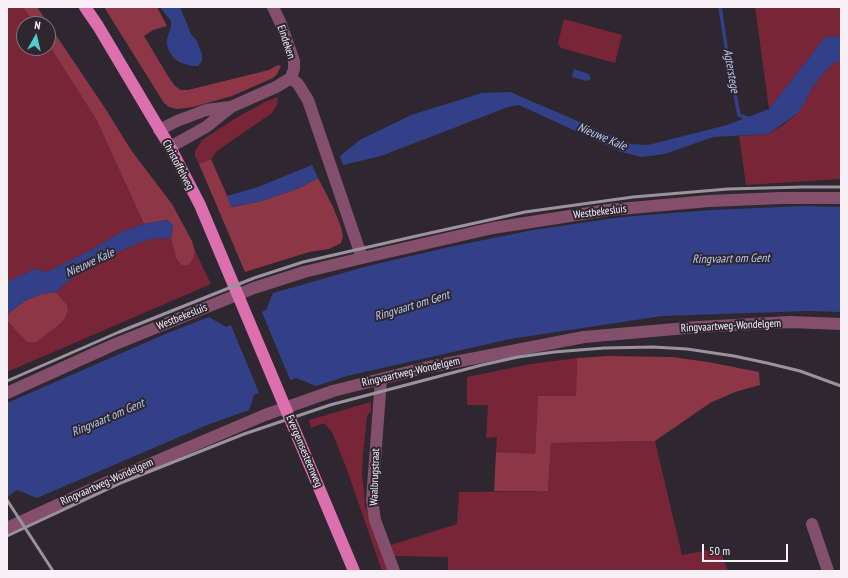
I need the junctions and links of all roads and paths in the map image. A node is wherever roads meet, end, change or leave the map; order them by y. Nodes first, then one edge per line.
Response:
1 (85, 7) edge
2 (272, 7) edge
3 (291, 78) junction
4 (231, 107) junction
5 (159, 130) junction
6 (170, 147) junction
7 (841, 198) edge
8 (362, 258) junction
9 (841, 324) edge
10 (254, 332) joint
11 (381, 379) junction
12 (7, 392) edge
13 (812, 524) dead end
14 (7, 528) edge
15 (354, 571) edge
16 (394, 571) edge
17 (828, 571) edge

1 - 5 main road, Christoffelweg
2 - 3 street, Eindeken
3 - 4 street
3 - 8 street
4 - 5 street
4 - 6 street
5 - 6 main road, Christoffelweg
6 - 10 main road, Christoffelweg
7 - 8 street, Westbekesluis
8 - 12 street, Westbekesluis
9 - 11 street, Ringvaartweg-Wondelgem
10 - 15 main road, Evergemsesteenweg
11 - 14 street, Ringvaartweg-Wondelgem
11 - 16 street, Waalbrugstraat
13 - 17 street

